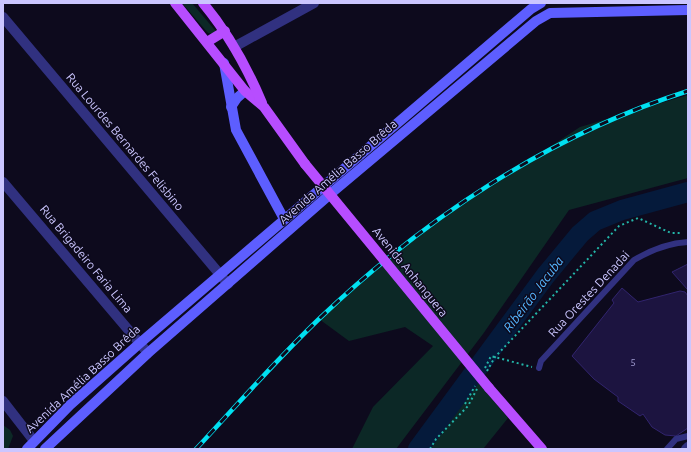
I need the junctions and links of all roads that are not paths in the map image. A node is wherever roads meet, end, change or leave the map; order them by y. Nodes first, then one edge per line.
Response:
1 (175, 3) edge
2 (202, 3) edge
3 (314, 3) edge
4 (541, 3) edge
5 (546, 3) edge
6 (530, 6) edge
7 (662, 6) edge
8 (688, 10) edge
9 (550, 13) junction
10 (3, 17) edge
11 (536, 21) junction
12 (225, 31) junction
13 (207, 42) junction
14 (234, 47) junction
15 (224, 63) junction
16 (245, 91) junction
17 (231, 107) junction
18 (264, 107) junction
19 (3, 182) edge
20 (284, 219) junction
21 (688, 242) edge
22 (220, 274) junction
23 (228, 284) junction
24 (140, 343) junction
25 (148, 353) junction
26 (539, 368) road end
27 (3, 401) edge
28 (688, 436) edge
29 (34, 441) junction
30 (688, 446) edge
31 (27, 449) edge
32 (45, 449) edge
33 (542, 449) edge
34 (667, 449) edge
35 (686, 449) edge

1 - 13 main road, Avenida Anhanguera
2 - 12 main road, Avenida Anhanguera
3 - 14 street
4 - 6 street, Avenida Amélia Basso Brêda
5 - 9 street
6 - 11 street
6 - 20 street, Avenida Amélia Basso Brêda
7 - 8 street, Avenida Amélia Basso Brêda
7 - 9 street, Avenida Amélia Basso Brêda
9 - 11 street, Avenida Amélia Basso Brêda
10 - 22 street, Rua Lourdes Bernardes Felisbino
11 - 23 street, Avenida Amélia Basso Brêda
12 - 13 main road
12 - 14 main road, Avenida Anhanguera
13 - 15 main road, Avenida Anhanguera
14 - 18 main road, Avenida Anhanguera
15 - 16 main road, Avenida Anhanguera
15 - 17 street
16 - 17 street
16 - 18 main road, Avenida Anhanguera
17 - 20 street
18 - 33 main road, Avenida Anhanguera, bridge
19 - 24 street, Rua Brigadeiro Faria Lima
20 - 22 street, Avenida Amélia Basso Brêda
21 - 26 lane, Rua Orestes Denadai
22 - 23 street, Rua Lourdes Bernardes Felisbino
22 - 24 street, Avenida Amélia Basso Brêda
23 - 25 street, Avenida Amélia Basso Brêda
24 - 25 street, Rua Brigadeiro Faria Lima
24 - 29 street, Avenida Amélia Basso Brêda
25 - 32 street, Avenida Amélia Basso Brêda
27 - 29 street
28 - 34 lane
29 - 31 street, Avenida Amélia Basso Brêda
30 - 35 street

